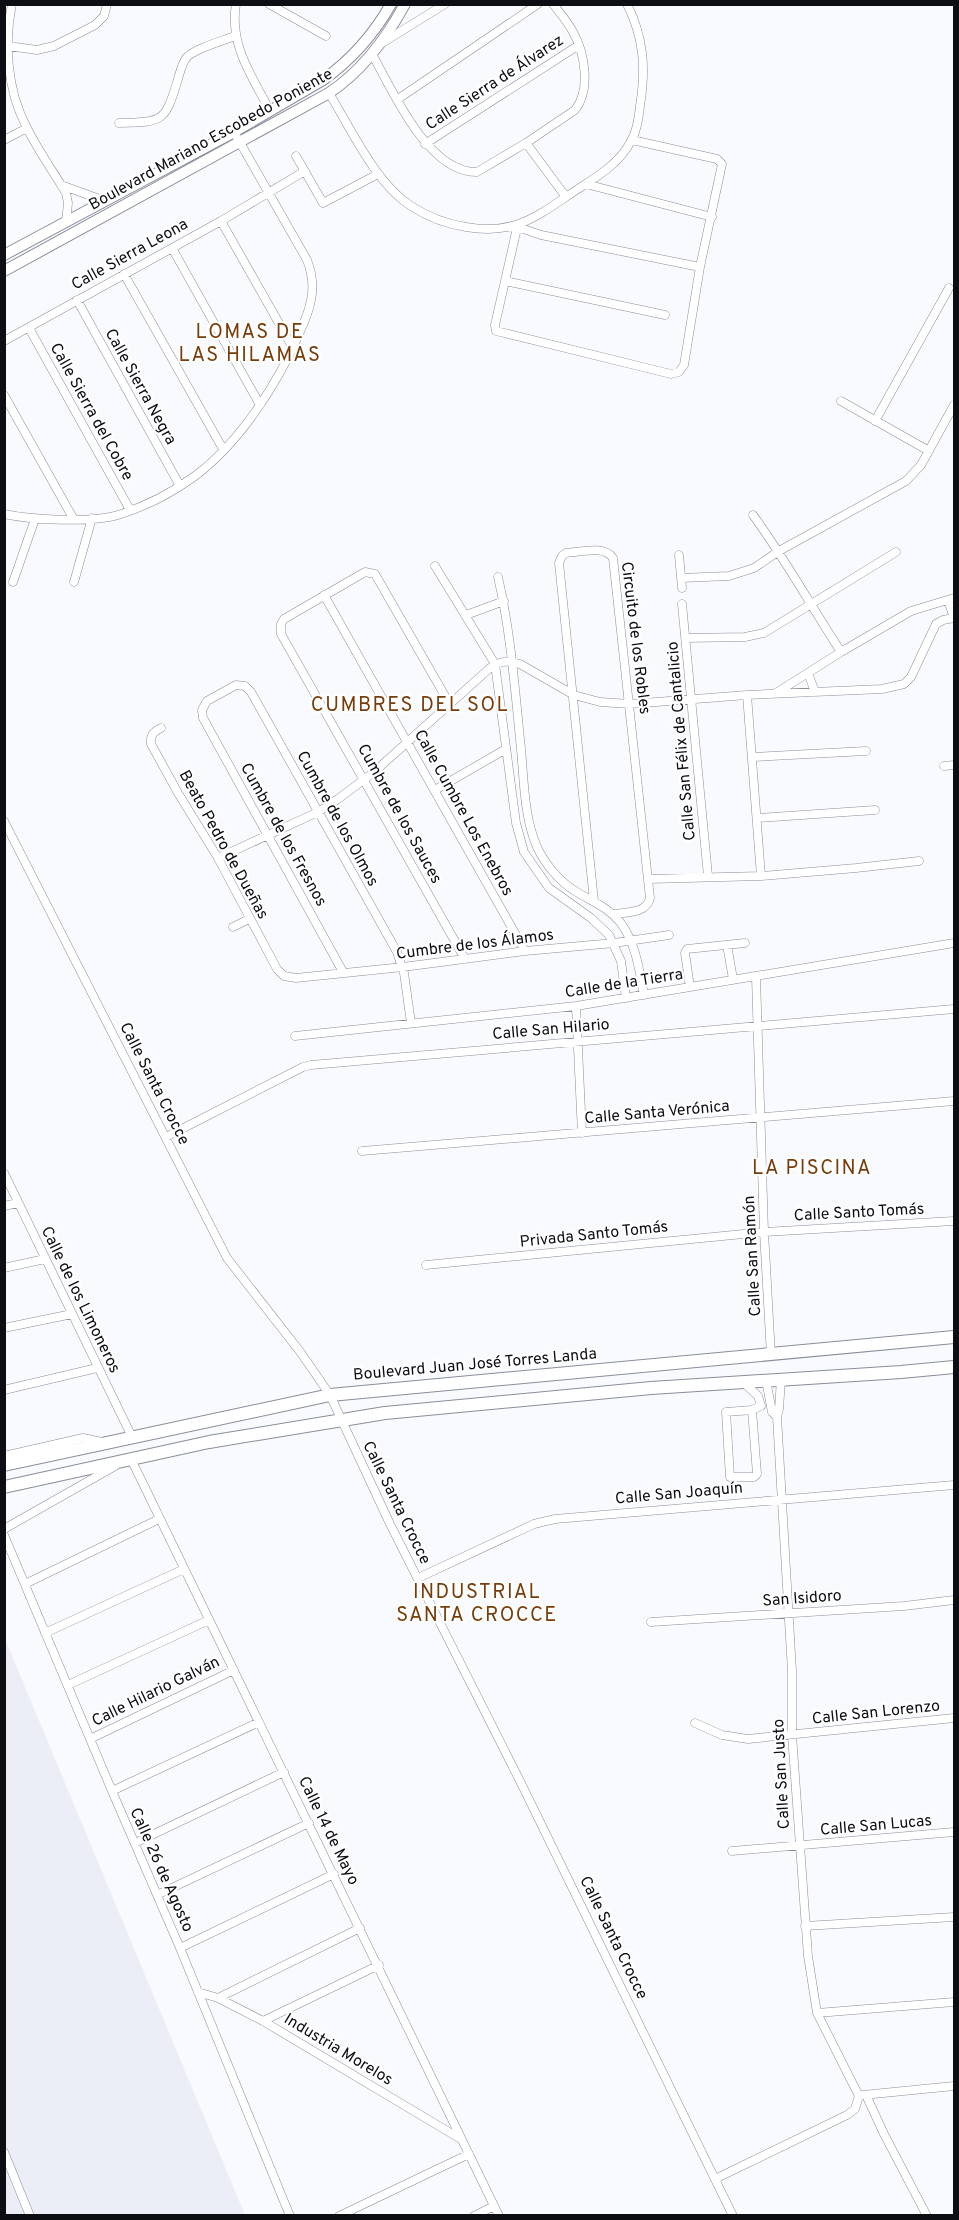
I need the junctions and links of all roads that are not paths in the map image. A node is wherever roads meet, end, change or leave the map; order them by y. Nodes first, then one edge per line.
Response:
1 (12, 4) edge
2 (107, 4) edge
3 (236, 4) edge
4 (269, 4) edge
5 (391, 4) edge
6 (405, 4) edge
7 (445, 4) edge
8 (538, 4) edge
9 (553, 4) edge
10 (627, 4) edge
11 (235, 36) junction
12 (326, 36) dead end
13 (381, 43) junction
14 (579, 45) junction
15 (8, 46) junction
16 (372, 54) junction
17 (329, 93) junction
18 (398, 99) junction
19 (270, 111) junction
20 (119, 123) dead end
21 (27, 128) junction
22 (234, 132) junction
23 (4, 140) edge
24 (632, 140) junction
25 (240, 142) junction
26 (526, 143) junction
27 (425, 144) junction
28 (296, 156) dead end
29 (305, 171) junction
30 (378, 174) junction
31 (586, 184) junction
32 (61, 185) junction
33 (269, 193) junction
34 (566, 197) junction
35 (105, 201) junction
36 (712, 217) junction
37 (221, 221) junction
38 (66, 223) junction
39 (516, 227) junction
40 (172, 248) junction
41 (4, 255) edge
42 (700, 267) junction
43 (4, 270) edge
44 (124, 274) junction
45 (505, 281) junction
46 (949, 288) dead end
47 (77, 300) junction
48 (665, 315) dead end
49 (29, 328) junction
50 (4, 341) edge
51 (293, 348) junction
52 (4, 395) edge
53 (841, 401) dead end
54 (260, 405) junction
55 (954, 405) edge
56 (875, 421) junction
57 (223, 449) junction
58 (929, 451) junction
59 (180, 486) junction
60 (130, 510) junction
61 (6, 512) edge
62 (753, 515) dead end
63 (73, 518) junction
64 (93, 518) junction
65 (35, 519) junction
66 (779, 551) junction
67 (896, 552) dead end
68 (679, 555) dead end
69 (435, 566) dead end
70 (498, 577) dead end
71 (681, 578) junction
72 (13, 582) dead end
73 (74, 582) dead end
74 (682, 588) dead end
75 (324, 595) junction
76 (951, 599) edge
77 (504, 601) junction
78 (682, 604) dead end
79 (809, 604) junction
80 (465, 615) junction
81 (954, 618) edge
82 (686, 638) junction
83 (841, 652) junction
84 (512, 661) junction
85 (495, 664) junction
86 (808, 673) junction
87 (815, 692) junction
88 (574, 694) junction
89 (775, 694) junction
90 (747, 695) junction
91 (691, 699) junction
92 (449, 703) junction
93 (630, 704) junction
94 (202, 710) joint
95 (160, 728) dead end
96 (408, 742) junction
97 (506, 750) junction
98 (866, 751) dead end
99 (753, 757) junction
100 (954, 765) edge
101 (944, 766) dead end
102 (365, 780) junction
103 (435, 790) junction
104 (875, 810) dead end
105 (318, 812) junction
106 (758, 818) junction
107 (4, 821) edge
108 (267, 834) junction
109 (218, 858) junction
110 (919, 861) dead end
111 (708, 876) junction
112 (761, 876) junction
113 (649, 879) junction
114 (594, 901) junction
115 (613, 914) junction
116 (249, 919) junction
117 (233, 927) dead end
118 (669, 935) dead end
119 (632, 941) junction
120 (614, 943) junction
121 (745, 943) dead end
122 (954, 943) edge
123 (727, 945) junction
124 (525, 951) junction
125 (465, 959) junction
126 (403, 967) junction
127 (343, 972) junction
128 (284, 976) joint
129 (756, 976) junction
130 (733, 979) junction
131 (690, 987) junction
132 (644, 995) junction
133 (626, 998) junction
134 (576, 1006) junction
135 (954, 1009) edge
136 (411, 1023) junction
137 (757, 1026) junction
138 (295, 1035) dead end
139 (577, 1041) junction
140 (954, 1101) edge
141 (760, 1116) junction
142 (582, 1133) junction
143 (166, 1137) junction
144 (362, 1151) dead end
145 (4, 1173) edge
146 (18, 1203) junction
147 (4, 1206) edge
148 (954, 1221) edge
149 (764, 1232) junction
150 (45, 1259) junction
151 (426, 1266) dead end
152 (4, 1268) edge
153 (72, 1314) junction
154 (4, 1328) edge
155 (954, 1337) edge
156 (771, 1355) junction
157 (954, 1367) edge
158 (97, 1368) junction
159 (780, 1379) junction
160 (766, 1380) junction
161 (743, 1382) junction
162 (4, 1390) edge
163 (330, 1395) junction
164 (752, 1410) junction
165 (777, 1417) junction
166 (340, 1419) junction
167 (132, 1437) junction
168 (104, 1443) junction
169 (4, 1456) edge
170 (127, 1460) junction
171 (4, 1465) edge
172 (954, 1485) edge
173 (4, 1487) edge
174 (782, 1498) junction
175 (159, 1519) junction
176 (4, 1529) edge
177 (4, 1536) edge
178 (184, 1569) junction
179 (418, 1578) junction
180 (25, 1584) junction
181 (954, 1600) edge
182 (789, 1613) junction
183 (209, 1620) junction
184 (651, 1622) dead end
185 (45, 1633) junction
186 (234, 1670) junction
187 (68, 1685) junction
188 (954, 1718) edge
189 (259, 1722) junction
190 (695, 1723) dead end
191 (792, 1735) junction
192 (90, 1739) junction
193 (284, 1772) junction
194 (112, 1791) junction
195 (309, 1823) junction
196 (954, 1833) edge
197 (135, 1843) junction
198 (799, 1846) junction
199 (732, 1851) dead end
200 (334, 1874) junction
201 (157, 1895) junction
202 (954, 1917) edge
203 (805, 1926) junction
204 (360, 1928) junction
205 (180, 1948) junction
206 (378, 1965) junction
207 (198, 1992) junction
208 (218, 1998) junction
209 (954, 2002) edge
210 (817, 2013) junction
211 (263, 2021) junction
212 (954, 2086) edge
213 (863, 2095) junction
214 (460, 2139) junction
215 (4, 2152) edge
216 (469, 2154) junction
217 (715, 2179) junction
218 (494, 2206) junction
219 (30, 2216) edge
220 (290, 2216) edge
221 (339, 2216) edge
222 (474, 2216) edge
223 (499, 2216) edge
224 (733, 2216) edge
225 (927, 2216) edge

1 - 15 street
2 - 15 street
3 - 11 street
4 - 12 street
5 - 19 street, Boulevard Mariano Escobedo Poniente
6 - 13 street, Boulevard Mariano Escobedo Poniente
7 - 13 street
8 - 18 street
9 - 14 street
10 - 24 street
11 - 19 street
11 - 20 street
13 - 16 street, Boulevard Mariano Escobedo Poniente
14 - 26 street
14 - 27 street, Calle Sierra de Álvarez
15 - 21 street
16 - 17 street, Boulevard Mariano Escobedo Poniente
16 - 18 street
17 - 25 street, Boulevard Mariano Escobedo Poniente
17 - 30 street
18 - 27 street
19 - 22 street, Boulevard Mariano Escobedo Poniente
21 - 23 street
21 - 32 street
22 - 25 street
22 - 35 street, Boulevard Mariano Escobedo Poniente
24 - 31 street
24 - 36 street
25 - 33 street
25 - 43 street, Boulevard Mariano Escobedo Poniente
26 - 27 street
26 - 34 street
28 - 29 street
29 - 30 street
29 - 33 street, Calle Sierra Leona
30 - 39 street
31 - 34 street
31 - 36 street
32 - 35 street
32 - 38 street
33 - 37 street, Calle Sierra Leona
33 - 51 street
34 - 39 street
35 - 38 street, Boulevard Mariano Escobedo Poniente
36 - 42 street
37 - 40 street, Calle Sierra Leona
37 - 51 street
38 - 41 street, Boulevard Mariano Escobedo Poniente
39 - 42 street
39 - 45 street
40 - 44 street, Calle Sierra Leona
40 - 54 street
42 - 45 street
44 - 47 street, Calle Sierra Leona
44 - 57 street
45 - 48 street
46 - 56 street
47 - 49 street, Calle Sierra Leona
47 - 59 street, Calle Sierra Negra
49 - 50 street, Calle Sierra Leona
49 - 60 street, Calle Sierra del Cobre
51 - 54 street
52 - 63 street
53 - 56 street
54 - 57 street
55 - 58 street
56 - 58 street
57 - 59 street
58 - 66 street
59 - 60 street
60 - 64 street
61 - 65 street
62 - 66 street
63 - 64 street
63 - 65 street
64 - 73 street
65 - 72 street
66 - 71 street
66 - 79 street
67 - 79 street
68 - 71 street
69 - 80 street
70 - 77 street
71 - 74 street
75 - 92 street
75 - 96 street, Calle Cumbre Los Enebros
75 - 102 street, Cumbre de los Sauces
76 - 81 street
76 - 83 street
77 - 80 street
77 - 84 street
78 - 82 street, Calle San Félix de Cantalicio
79 - 82 street
79 - 83 street
80 - 85 street
81 - 87 street
82 - 91 street, Calle San Félix de Cantalicio
83 - 86 street
84 - 85 street
84 - 88 street
84 - 114 street
85 - 92 street
85 - 97 street
86 - 87 street
86 - 89 street
87 - 89 street
88 - 93 street
88 - 93 street, Circuito de los Robles
88 - 114 street, Circuito de los Robles
89 - 90 street
90 - 91 street
90 - 99 street
91 - 93 street
91 - 111 street, Calle San Félix de Cantalicio
92 - 96 street
93 - 113 street, Circuito de los Robles
94 - 105 street, Cumbre de los Olmos
94 - 108 street, Cumbre de los Fresnos
95 - 109 street, Beato Pedro de Dueñas
96 - 102 street
96 - 103 street, Calle Cumbre Los Enebros
97 - 103 street
97 - 120 street
98 - 99 street
99 - 106 street
100 - 101 street
102 - 105 street
102 - 125 street, Cumbre de los Sauces
103 - 124 street, Calle Cumbre Los Enebros
104 - 106 street
105 - 108 street
105 - 126 street, Cumbre de los Olmos
106 - 112 street
107 - 143 street, Calle Santa Crocce
108 - 109 street
108 - 127 street, Cumbre de los Fresnos
109 - 116 street, Beato Pedro de Dueñas
110 - 112 street
111 - 112 street
111 - 113 street
113 - 115 street, Circuito de los Robles
114 - 115 street
115 - 119 street
116 - 117 street
116 - 128 street, Beato Pedro de Dueñas
118 - 119 street, Cumbre de los Álamos
119 - 120 street, Cumbre de los Álamos
119 - 132 street
120 - 124 street, Cumbre de los Álamos
120 - 133 street
121 - 123 street
122 - 129 street, Calle de la Tierra
123 - 130 street
123 - 131 street
124 - 125 street, Cumbre de los Álamos
125 - 126 street, Cumbre de los Álamos
126 - 127 street, Cumbre de los Álamos
126 - 136 street, Cumbre de los Olmos
127 - 128 street, Cumbre de los Álamos
129 - 130 street, Calle de la Tierra
129 - 137 street, Calle San Ramón
130 - 131 street, Calle de la Tierra
131 - 132 street, Calle de la Tierra
132 - 133 street, Calle de la Tierra
133 - 134 street, Calle de la Tierra
134 - 136 street, Calle de la Tierra
134 - 139 street
135 - 137 street, Calle San Hilario
136 - 138 street, Calle de la Tierra
137 - 139 street, Calle San Hilario
137 - 141 street, Calle San Ramón
139 - 142 street
139 - 143 street, Calle San Hilario
140 - 141 street, Calle Santa Verónica
141 - 142 street, Calle Santa Verónica
141 - 149 street, Calle San Ramón
142 - 144 street, Calle Santa Verónica
143 - 163 street, Calle Santa Crocce
145 - 146 street, Calle de los Limoneros
146 - 147 street
146 - 150 street, Calle de los Limoneros
148 - 149 street, Calle Santo Tomás
149 - 151 street, Privada Santo Tomás
149 - 156 street, Calle San Ramón
150 - 152 street
150 - 153 street, Calle de los Limoneros
153 - 154 street
153 - 158 street, Calle de los Limoneros
155 - 156 main road, Boulevard Juan José Torres Landa
156 - 163 main road, Boulevard Juan José Torres Landa
157 - 159 main road
158 - 162 street
158 - 167 street, Calle de los Limoneros
159 - 160 main road
159 - 165 street, Calle San Justo
160 - 161 main road
160 - 165 street, Calle San Justo
161 - 164 street
161 - 166 main road
163 - 166 street, Calle Santa Crocce
163 - 167 main road, Boulevard Juan José Torres Landa
164 - 164 street
165 - 174 street, Calle San Justo
166 - 170 main road
166 - 179 street, Calle Santa Crocce
167 - 168 main road, Boulevard Juan José Torres Landa
168 - 169 street
168 - 171 main road, Boulevard Juan José Torres Landa
170 - 173 main road
170 - 175 street, Calle 14 de Mayo
170 - 176 street
172 - 174 street, Calle San Joaquín
174 - 179 street, Calle San Joaquín
174 - 182 street, Calle San Justo
175 - 178 street, Calle 14 de Mayo
175 - 180 street
177 - 180 street, Calle 26 de Agosto
178 - 183 street, Calle 14 de Mayo
178 - 185 street
179 - 217 street, Calle Santa Crocce
180 - 185 street, Calle 26 de Agosto
181 - 182 street, San Isidoro
182 - 184 street, San Isidoro
182 - 191 street, Calle San Justo
183 - 186 street, Calle 14 de Mayo
183 - 187 street
185 - 187 street, Calle 26 de Agosto
186 - 189 street, Calle 14 de Mayo
186 - 192 street, Calle Hilario Galván
187 - 192 street, Calle 26 de Agosto
188 - 191 street, Calle San Lorenzo
189 - 193 street, Calle 14 de Mayo
189 - 194 street
190 - 191 street, Calle San Lorenzo
191 - 198 street, Calle San Justo
192 - 194 street, Calle 26 de Agosto
193 - 195 street, Calle 14 de Mayo
193 - 197 street
194 - 197 street, Calle 26 de Agosto
195 - 200 street, Calle 14 de Mayo
195 - 201 street
196 - 198 street, Calle San Lucas
197 - 201 street, Calle 26 de Agosto
198 - 199 street, Calle San Lucas
198 - 203 street, Calle San Justo
200 - 204 street, Calle 14 de Mayo
200 - 205 street
201 - 205 street, Calle 26 de Agosto
202 - 203 street
203 - 210 street, Calle San Justo
204 - 206 street, Calle 14 de Mayo
204 - 208 street
205 - 207 street, Calle 26 de Agosto
206 - 211 street
206 - 214 street, Calle 14 de Mayo
207 - 208 street, Industria Morelos
207 - 220 street, Calle 26 de Agosto
208 - 211 street, Industria Morelos
209 - 210 street
210 - 213 street, Calle San Justo
211 - 214 street, Industria Morelos
212 - 213 street
213 - 217 street
213 - 225 street, Calle San Justo
214 - 216 street, Calle 14 de Mayo
215 - 219 street
216 - 218 street, Calle 14 de Mayo
216 - 221 street
217 - 224 street, Calle Santa Crocce
218 - 222 street
218 - 223 street, Calle 14 de Mayo

